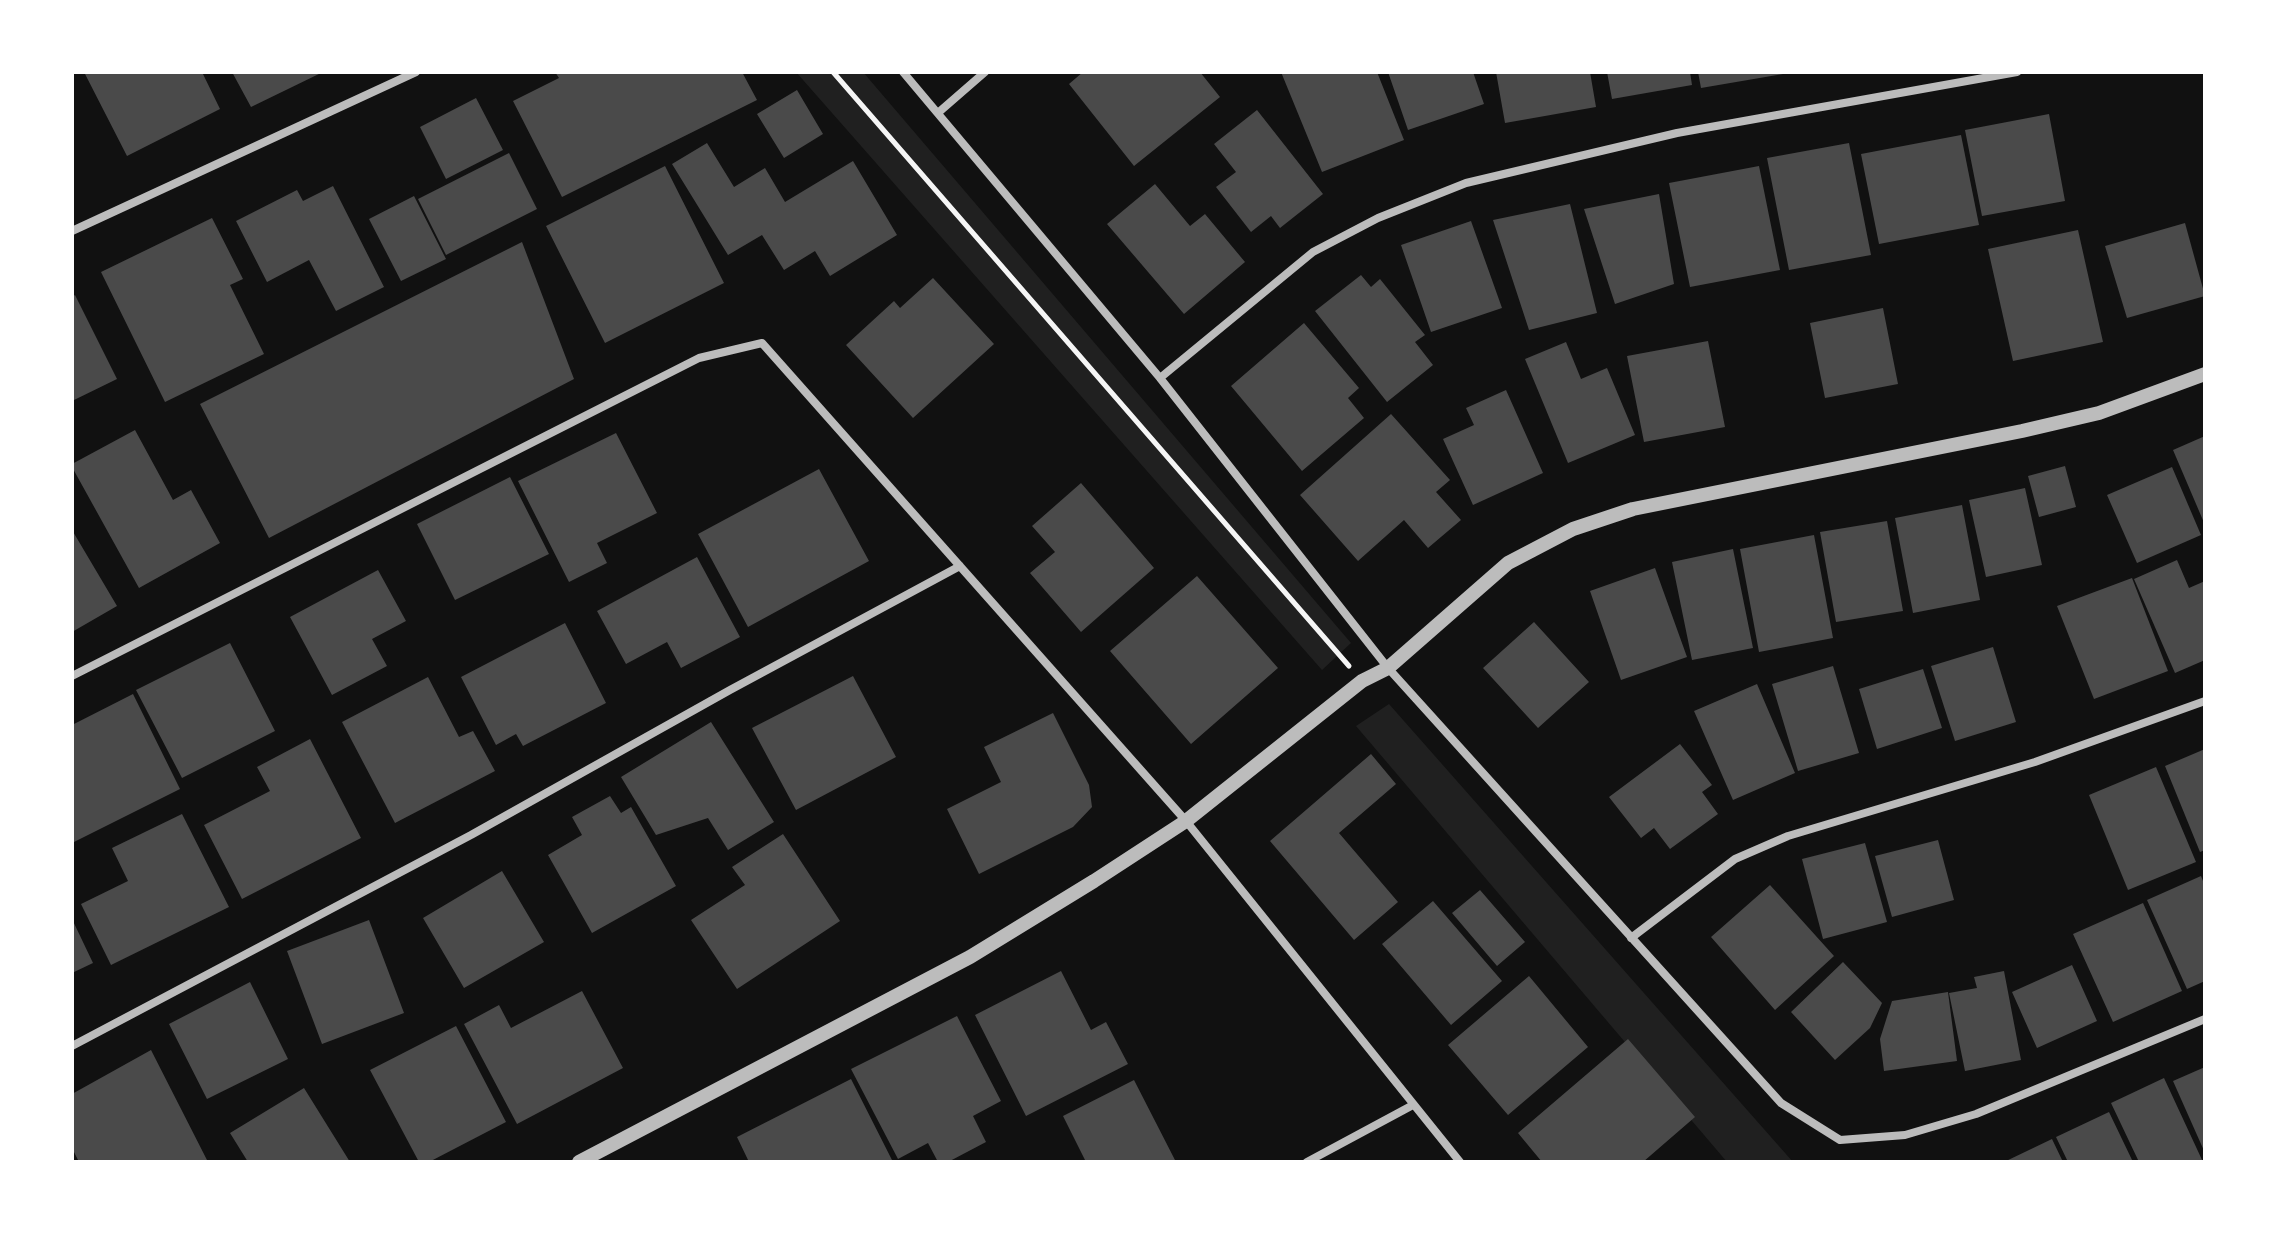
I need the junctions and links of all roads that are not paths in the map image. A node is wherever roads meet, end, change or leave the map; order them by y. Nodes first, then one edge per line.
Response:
1 (416, 72) edge
2 (903, 72) edge
3 (985, 72) edge
4 (2017, 72) edge
5 (939, 112) junction
6 (72, 231) edge
7 (2205, 374) edge
8 (1160, 378) junction
9 (960, 566) junction
10 (1388, 668) junction
11 (72, 676) edge
12 (2205, 701) edge
13 (1186, 821) junction
14 (1631, 938) junction
15 (2205, 1019) edge
16 (72, 1046) edge
17 (1413, 1105) junction
18 (579, 1162) edge
19 (1307, 1162) edge
20 (1460, 1162) edge

1 - 6 street
2 - 5 street
3 - 5 street
4 - 8 street
5 - 8 street
7 - 10 street
8 - 10 street
9 - 11 street
9 - 13 street
9 - 16 street
10 - 13 street
10 - 14 street
12 - 14 street
13 - 17 street
13 - 18 street
14 - 15 street
17 - 19 street
17 - 20 street

